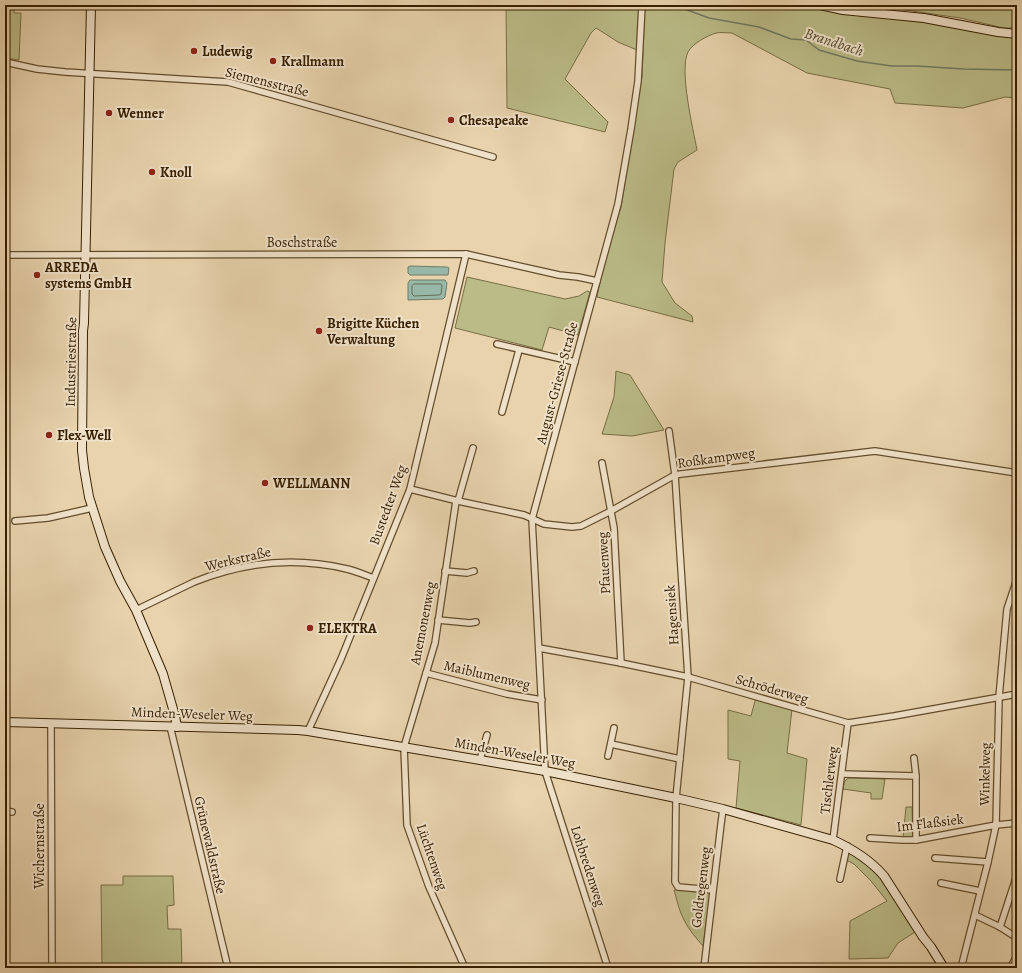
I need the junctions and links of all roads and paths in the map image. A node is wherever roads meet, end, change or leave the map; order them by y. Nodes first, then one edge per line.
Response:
1 (91, 5) edge
2 (642, 5) edge
3 (820, 5) edge
4 (1017, 34) edge
5 (5, 62) edge
6 (90, 74) junction
7 (494, 157) dead end
8 (466, 254) junction
9 (5, 255) edge
10 (86, 255) junction
11 (597, 282) junction
12 (497, 344) dead end
13 (519, 350) junction
14 (575, 362) junction
15 (502, 412) dead end
16 (669, 431) dead end
17 (473, 448) dead end
18 (602, 463) dead end
19 (1017, 473) edge
20 (675, 475) junction
21 (410, 488) junction
22 (457, 501) junction
23 (92, 508) junction
24 (611, 511) junction
25 (532, 519) junction
26 (14, 521) dead end
27 (445, 571) junction
28 (474, 571) dead end
29 (374, 578) junction
30 (1017, 579) edge
31 (136, 610) junction
32 (438, 620) junction
33 (476, 622) dead end
34 (539, 648) junction
35 (621, 663) junction
36 (426, 673) junction
37 (688, 677) junction
38 (1017, 694) edge
39 (999, 697) junction
40 (542, 700) junction
41 (5, 722) edge
42 (51, 723) junction
43 (848, 723) junction
44 (173, 726) junction
45 (614, 728) dead end
46 (308, 731) junction
47 (487, 735) dead end
48 (611, 744) junction
49 (404, 747) junction
50 (608, 756) dead end
51 (914, 758) dead end
52 (480, 760) junction
53 (680, 760) junction
54 (545, 771) junction
55 (842, 774) junction
56 (916, 776) junction
57 (676, 798) junction
58 (723, 809) junction
59 (5, 812) edge
60 (12, 812) dead end
61 (1017, 823) edge
62 (996, 825) junction
63 (870, 838) dead end
64 (834, 840) junction
65 (916, 840) junction
66 (847, 846) junction
67 (935, 858) dead end
68 (988, 862) junction
69 (840, 878) dead end
70 (1016, 878) dead end
71 (941, 883) dead end
72 (713, 890) junction
73 (980, 891) junction
74 (975, 915) junction
75 (1000, 927) junction
76 (923, 937) junction
77 (1017, 938) edge
78 (1017, 956) edge
79 (52, 968) edge
80 (228, 968) edge
81 (465, 968) edge
82 (608, 968) edge
83 (704, 968) edge
84 (939, 968) edge
85 (944, 968) edge
86 (961, 968) edge
87 (1010, 968) edge

1 - 6 street, Industriestraße
2 - 11 street, August-Griese-Straße
3 - 4 street
5 - 6 street, Siemensstraße
6 - 7 street, Siemensstraße
6 - 10 street, Industriestraße
8 - 10 street, Boschstraße
8 - 11 street, Boschstraße
8 - 21 street, Bustedter Weg
9 - 10 street, Boschstraße
10 - 23 street, Industriestraße
11 - 14 street, August-Griese-Straße
12 - 13 street
13 - 14 street
13 - 15 street
14 - 25 street, August-Griese-Straße
16 - 20 street, Hagensiek
17 - 22 street, Anemonenweg
18 - 24 street, Pfauenweg
19 - 20 street, Roßkampweg
20 - 24 street, Roßkampweg
20 - 37 street, Hagensiek
21 - 22 street, Roßkampweg
21 - 29 street, Bustedter Weg
22 - 25 street, Roßkampweg
22 - 27 street, Anemonenweg
23 - 26 street
23 - 31 street, Industriestraße
24 - 25 street, Roßkampweg
24 - 35 street, Pfauenweg
25 - 34 street, August-Griese-Straße
27 - 28 street
27 - 32 street, Anemonenweg
29 - 31 street, Werkstraße
29 - 46 street, Bustedter Weg
30 - 39 street, Winkelweg
31 - 44 street, Industriestraße
32 - 33 street
32 - 36 street, Anemonenweg
34 - 35 street, Schröderweg
34 - 40 street, August-Griese-Straße
35 - 37 street, Schröderweg
36 - 40 street, Maiblumenweg
36 - 49 street, Anemonenweg
37 - 43 street, Schröderweg
37 - 53 street, Hagensiek
38 - 39 street, Schröderweg
39 - 43 street, Schröderweg
39 - 62 street, Winkelweg
40 - 54 street, August-Griese-Straße
41 - 42 street, Minden-Weseler Weg
42 - 44 street, Minden-Weseler Weg
42 - 79 street, Wichernstraße
43 - 55 street, Tischlerweg
44 - 46 street, Minden-Weseler Weg
44 - 80 street, Grünewaldstraße
45 - 48 street
46 - 49 street, Minden-Weseler Weg
47 - 52 street
48 - 50 street
48 - 53 street
49 - 52 street, Minden-Weseler Weg
49 - 81 street, Lüchtenweg
51 - 56 street
52 - 54 street, Minden-Weseler Weg
53 - 57 street, Hagensiek
54 - 57 street, Minden-Weseler Weg
54 - 82 street, Lohbredenweg
55 - 56 street
55 - 64 street, Tischlerweg
56 - 65 street
57 - 58 street, Minden-Weseler Weg
57 - 72 street, Hagensiek
58 - 64 street, Minden-Weseler Weg
58 - 72 street, Goldregenweg
59 - 60 street
61 - 62 street, Im Flaßsiek
62 - 65 street, Im Flaßsiek
62 - 68 street, Winkelweg
63 - 65 street, Im Flaßsiek
64 - 66 street, Minden-Weseler Weg
66 - 69 street
66 - 76 street, Minden-Weseler Weg
67 - 68 street
68 - 73 street, Winkelweg
70 - 75 street
71 - 73 street
72 - 83 street, Goldregenweg
73 - 74 street, Winkelweg
74 - 75 street
74 - 86 street, Winkelweg
75 - 77 street
76 - 84 street, Minden-Weseler Weg
76 - 85 street, Minden-Weseler Weg
78 - 87 street

